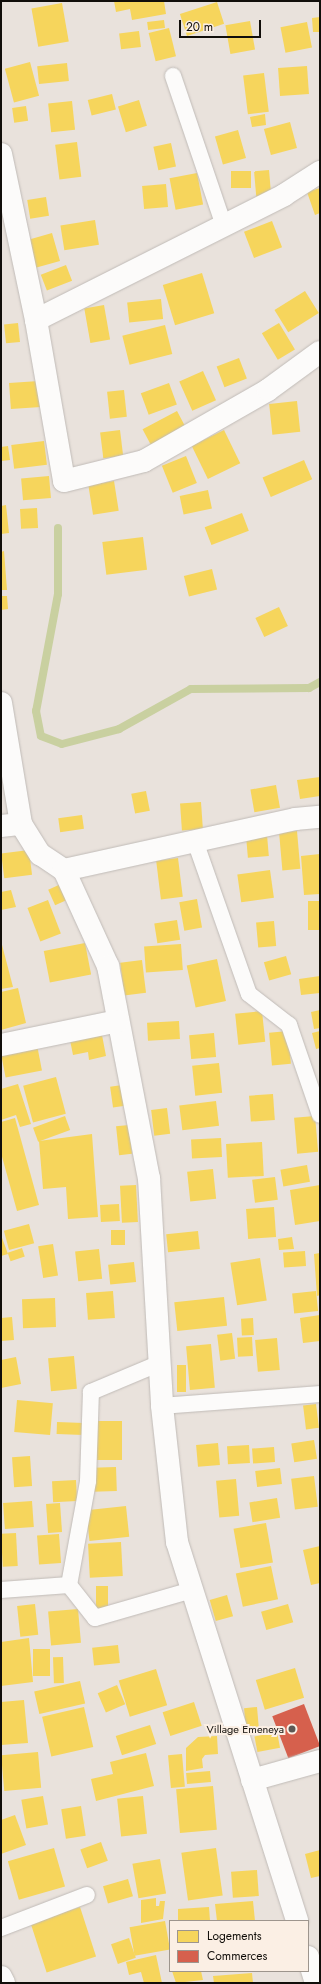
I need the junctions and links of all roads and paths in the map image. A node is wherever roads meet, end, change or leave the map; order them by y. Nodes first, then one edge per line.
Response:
1 (174, 76) dead end
2 (1, 154) edge
3 (320, 172) edge
4 (224, 226) junction
5 (36, 320) junction
6 (320, 352) edge
7 (1, 703) edge
8 (320, 817) edge
9 (11, 825) edge
10 (195, 841) junction
11 (64, 870) junction
12 (118, 1021) junction
13 (1, 1045) edge
14 (320, 1115) edge
15 (160, 1363) junction
16 (320, 1394) edge
17 (162, 1406) junction
18 (69, 1585) junction
19 (1, 1590) edge
20 (192, 1590) junction
21 (320, 1761) edge
22 (252, 1780) junction
23 (87, 1895) dead end
24 (297, 1920) edge
25 (1, 1928) edge
26 (309, 1960) edge
27 (1, 1977) edge
28 (4, 1983) edge
29 (316, 1983) edge

1 - 4 lane
2 - 5 street
3 - 4 street
4 - 5 street
5 - 6 street
7 - 9 street
8 - 10 street
9 - 11 street
10 - 11 street
10 - 14 lane
11 - 12 street
12 - 13 street
12 - 15 street
15 - 17 street
15 - 18 lane
16 - 17 lane
17 - 20 street
18 - 19 lane
18 - 20 lane
20 - 22 street
21 - 22 street
22 - 24 street
23 - 25 lane
26 - 29 street
27 - 28 street

